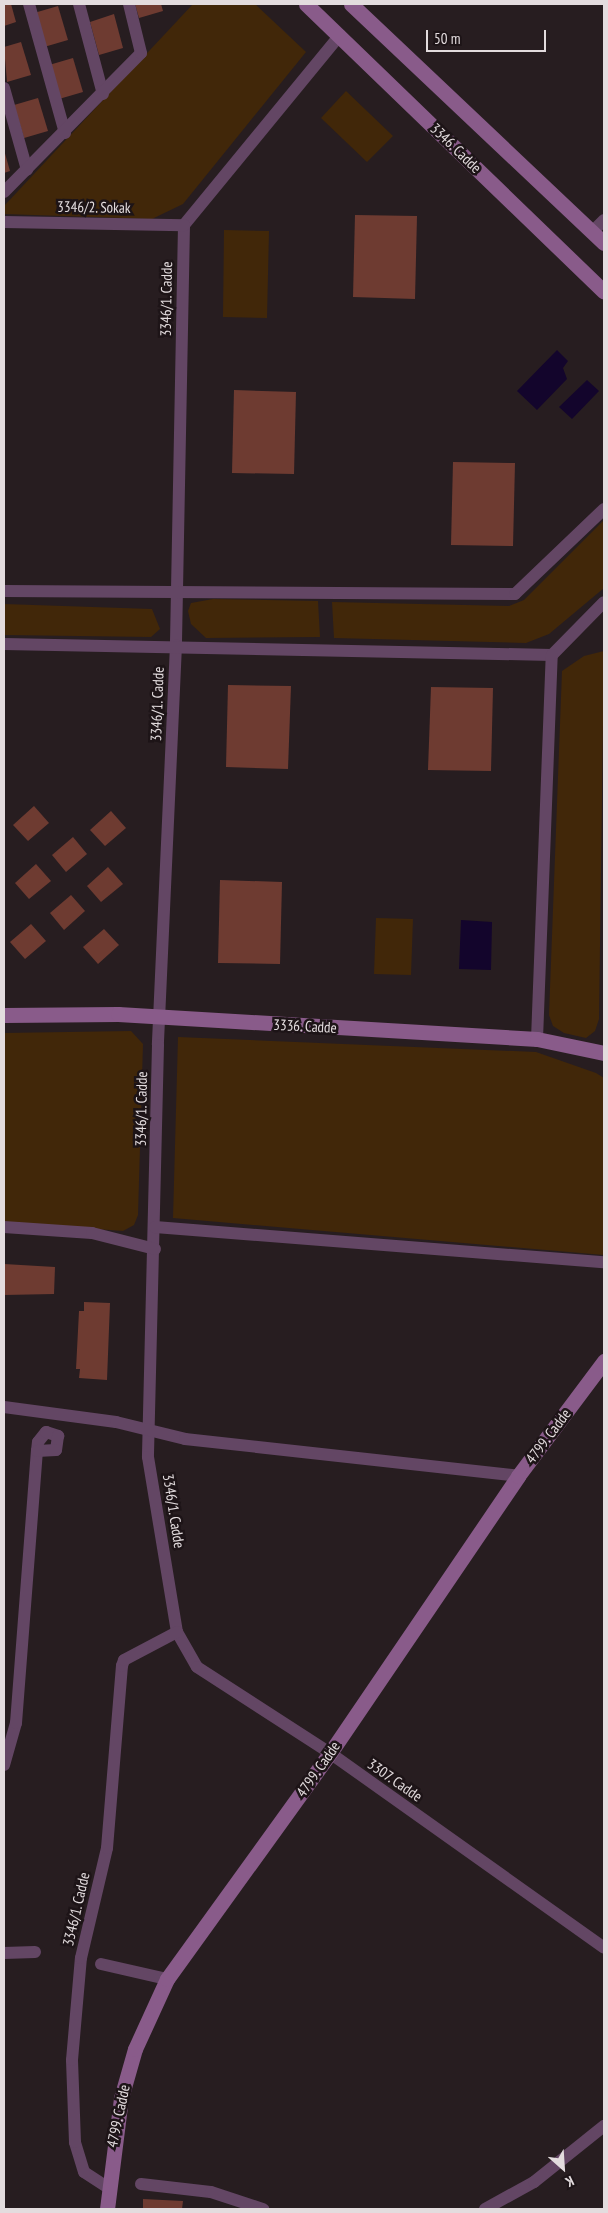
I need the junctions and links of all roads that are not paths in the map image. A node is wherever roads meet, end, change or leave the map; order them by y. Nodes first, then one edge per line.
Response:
1 (29, 4) edge
2 (79, 4) edge
3 (129, 4) edge
4 (306, 4) edge
5 (351, 4) edge
6 (340, 35) junction
7 (4, 88) edge
8 (103, 94) junction
9 (64, 133) junction
10 (27, 170) junction
11 (4, 192) edge
12 (604, 220) edge
13 (4, 222) edge
14 (184, 225) junction
15 (592, 232) junction
16 (604, 243) edge
17 (604, 292) edge
18 (604, 509) edge
19 (4, 591) edge
20 (175, 594) junction
21 (604, 602) edge
22 (4, 644) edge
23 (176, 645) junction
24 (552, 655) junction
25 (4, 1015) edge
26 (161, 1018) junction
27 (537, 1039) junction
28 (604, 1053) edge
29 (4, 1227) edge
30 (155, 1227) junction
31 (155, 1249) junction
32 (604, 1262) edge
33 (604, 1361) edge
34 (600, 1376) edge
35 (4, 1406) edge
36 (148, 1431) junction
37 (37, 1451) dead end
38 (518, 1476) junction
39 (177, 1632) junction
40 (330, 1753) junction
41 (4, 1765) edge
42 (604, 1948) edge
43 (35, 1952) dead end
44 (4, 1953) edge
45 (101, 1964) dead end
46 (168, 1979) junction
47 (604, 2126) edge
48 (142, 2184) dead end
49 (107, 2187) junction
50 (107, 2209) edge
51 (263, 2209) edge
52 (485, 2209) edge

1 - 9 street
2 - 8 street
3 - 8 street
4 - 6 street, 3346. Cadde
5 - 15 street
6 - 14 street
6 - 17 street, 3346. Cadde
7 - 10 street
8 - 9 street
9 - 10 street
10 - 11 street
12 - 15 street
13 - 14 street, 3346/2. Sokak
14 - 20 street, 3346/1. Cadde
15 - 16 street
18 - 20 street
19 - 20 street
20 - 23 street, 3346/1. Cadde
21 - 24 street
22 - 23 street
23 - 24 street
23 - 26 street, 3346/1. Cadde
24 - 27 street
25 - 26 street, 3336. Cadde
26 - 27 street, 3336. Cadde
26 - 30 street, 3346/1. Cadde
27 - 28 street, 3336. Cadde
29 - 31 street
30 - 31 street, 3346/1. Cadde
30 - 32 street
31 - 36 street, 3346/1. Cadde
33 - 34 street, 4799. Cadde
34 - 38 street, 4799. Cadde
35 - 36 street
36 - 38 street
36 - 39 street, 3346/1. Cadde
37 - 41 street
38 - 40 street, 4799. Cadde
39 - 40 street, 3307. Cadde
39 - 49 street, 3346/1. Cadde
40 - 42 street, 3307. Cadde
40 - 46 street, 4799. Cadde
43 - 44 street
45 - 46 street
46 - 49 street, 4799. Cadde
47 - 52 street
48 - 51 street
49 - 50 street, 4799. Cadde

